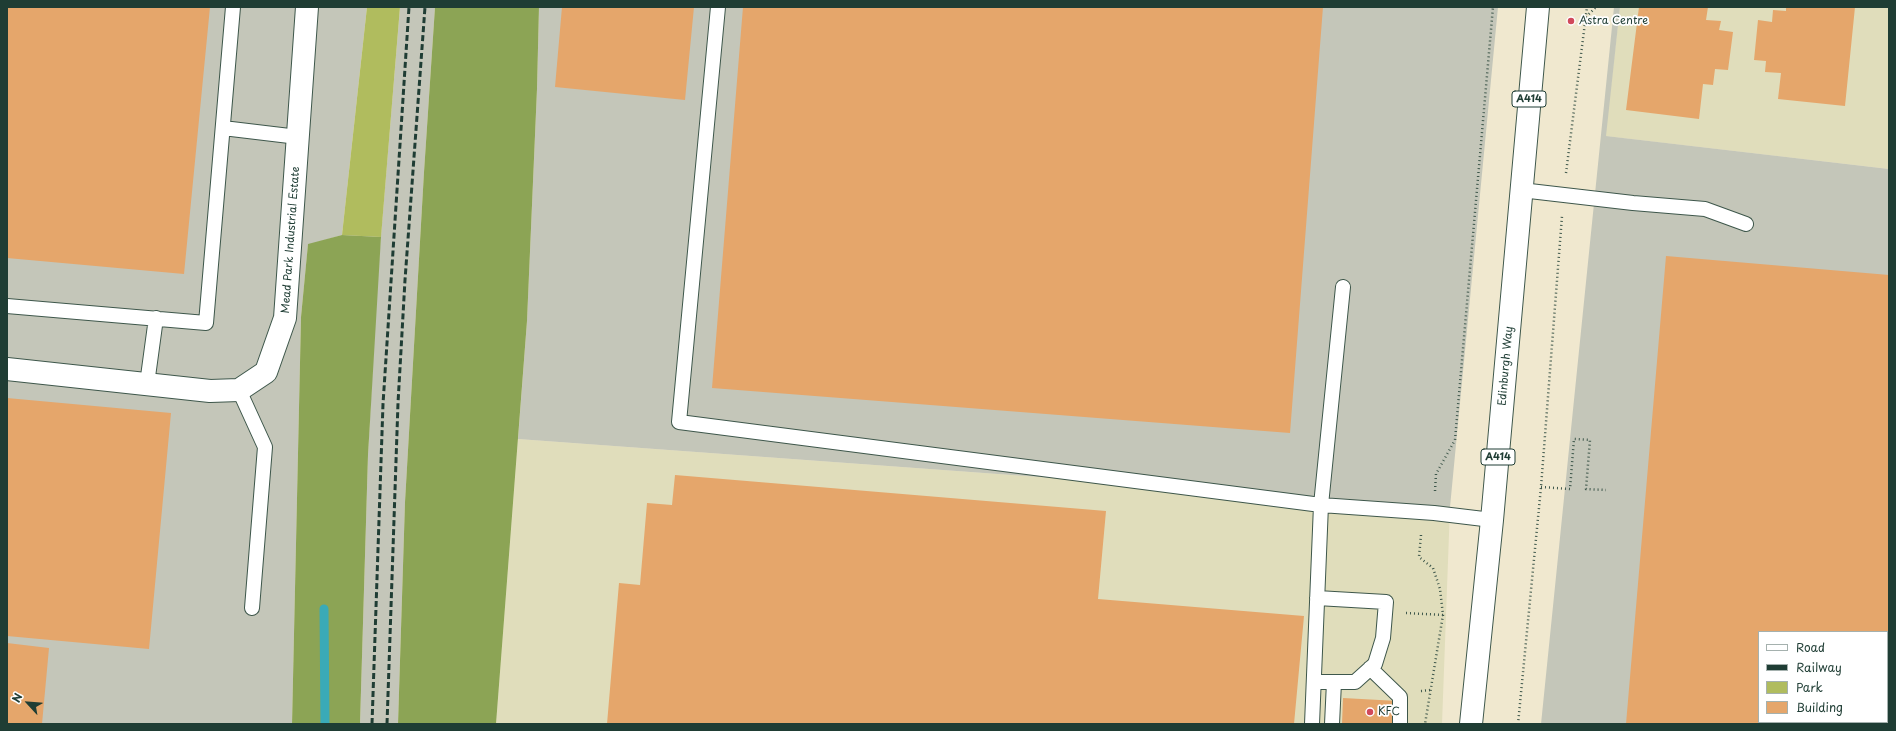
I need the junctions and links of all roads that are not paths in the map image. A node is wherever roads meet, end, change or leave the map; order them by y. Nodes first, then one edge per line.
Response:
1 (233, 7) edge
2 (307, 7) edge
3 (718, 7) edge
4 (1538, 7) edge
5 (223, 128) junction
6 (298, 136) junction
7 (1521, 190) junction
8 (1746, 224) dead end
9 (1343, 287) dead end
10 (7, 306) edge
11 (156, 318) junction
12 (7, 369) edge
13 (147, 384) junction
14 (239, 390) junction
15 (1321, 505) junction
16 (1492, 520) junction
17 (1317, 598) junction
18 (252, 608) dead end
19 (1370, 668) junction
20 (1315, 682) junction
21 (1334, 682) junction
22 (1312, 724) edge
23 (1332, 724) edge
24 (1400, 724) edge
25 (1471, 724) edge

1 - 5 lane
2 - 6 main road, Mead Park Industrial Estate
3 - 15 lane
4 - 7 main road, Edinburgh Way / A414
5 - 6 lane
5 - 11 lane
6 - 14 main road, Mead Park Industrial Estate
7 - 8 lane
7 - 16 main road, Edinburgh Way / A414
9 - 15 lane
10 - 11 lane
11 - 13 lane
12 - 13 main road
13 - 14 main road
14 - 18 lane
15 - 16 lane
15 - 17 lane
16 - 25 main road, Edinburgh Way / A414
17 - 19 lane
17 - 20 lane
19 - 21 lane
19 - 24 lane
20 - 21 lane
20 - 22 lane
21 - 23 lane

